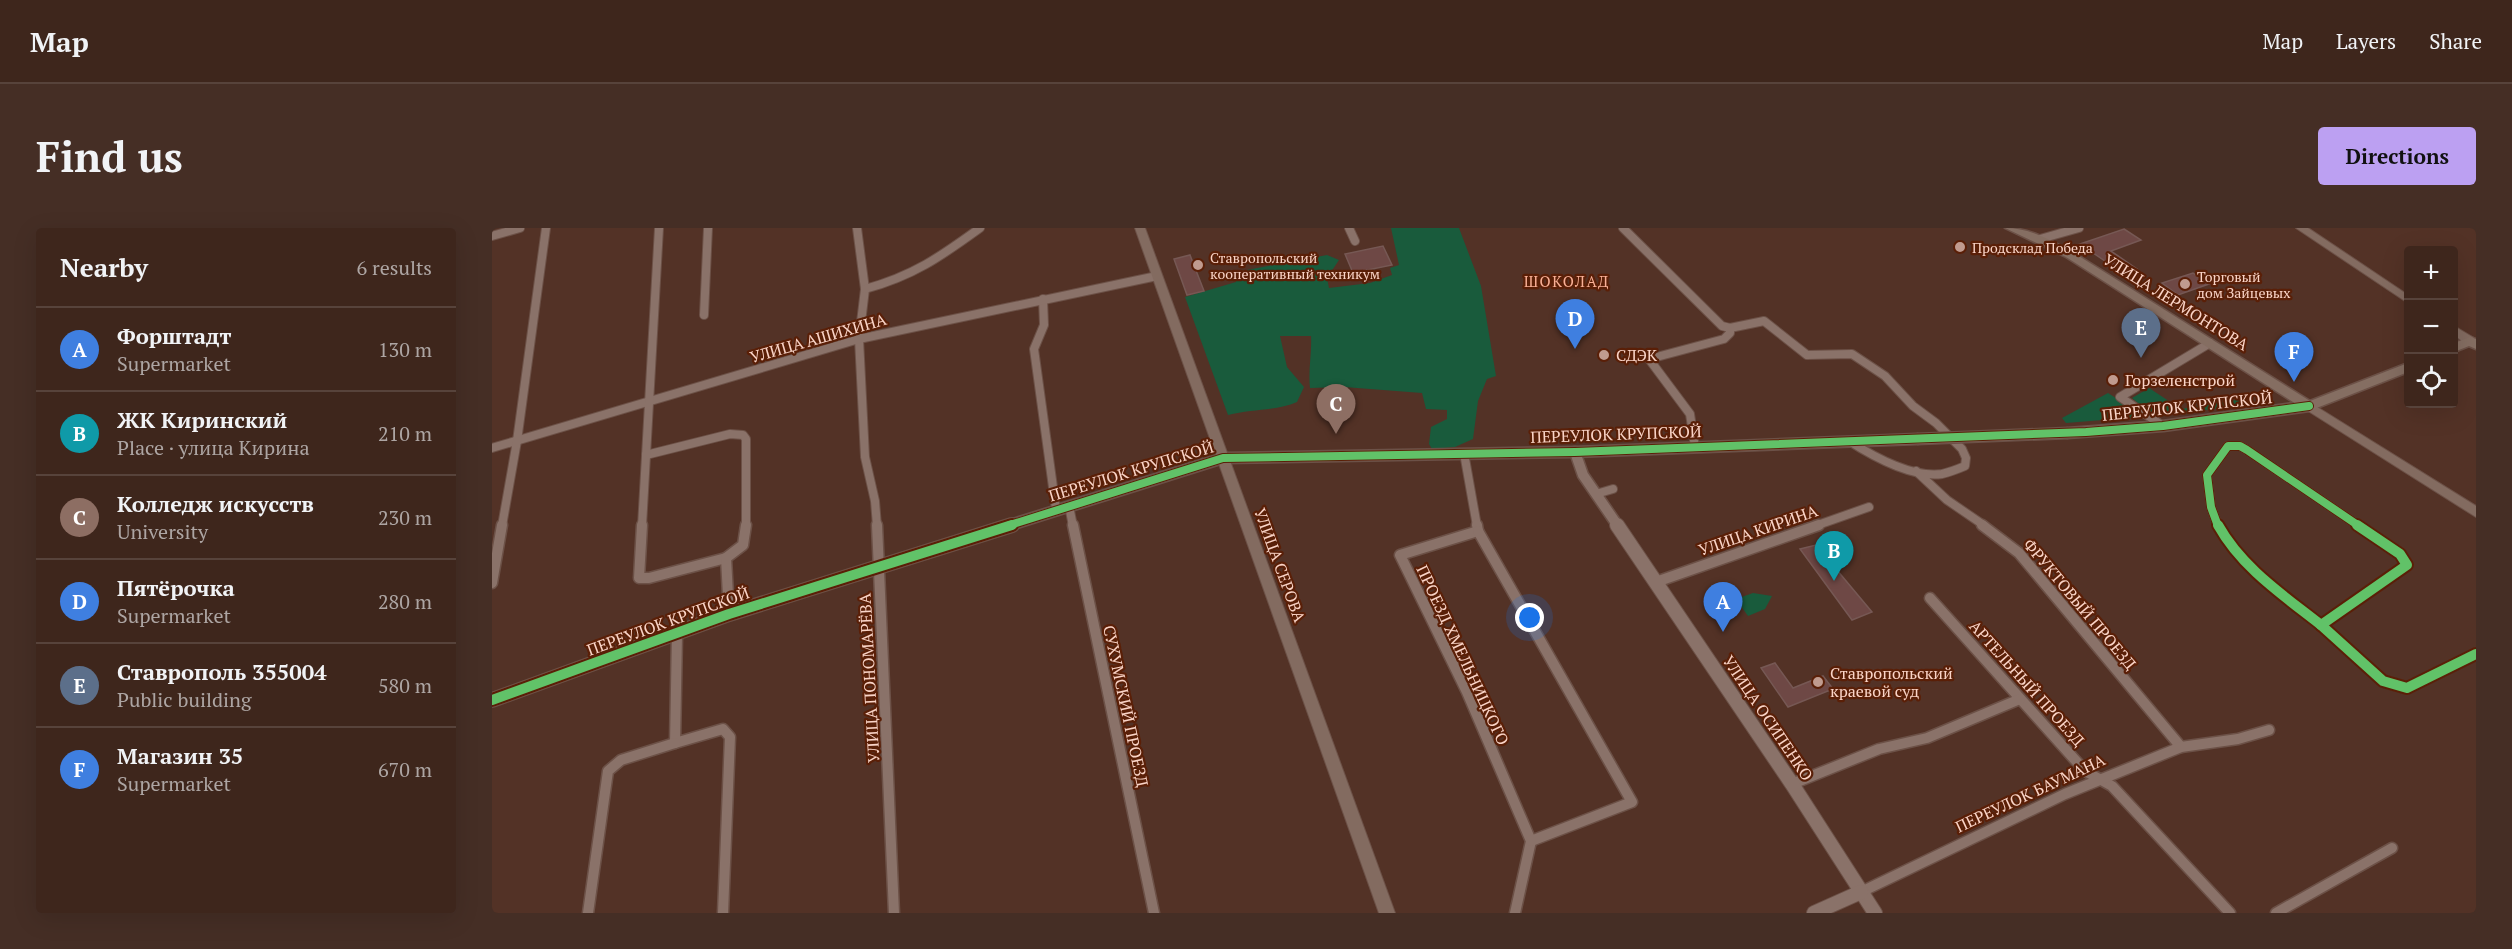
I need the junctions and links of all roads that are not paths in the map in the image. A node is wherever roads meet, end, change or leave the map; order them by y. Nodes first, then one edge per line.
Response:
1 (520, 228) edge
2 (546, 228) edge
3 (659, 228) edge
4 (708, 228) edge
5 (857, 228) edge
6 (980, 228) edge
7 (1140, 228) edge
8 (1349, 228) edge
9 (1623, 228) edge
10 (1998, 228) edge
11 (2011, 228) edge
12 (2079, 228) edge
13 (2301, 228) edge
14 (493, 233) edge
15 (2040, 239) junction
16 (1354, 241) dead end
17 (1157, 276) junction
18 (865, 289) junction
19 (2404, 297) edge
20 (1043, 299) junction
21 (704, 315) dead end
22 (1730, 328) junction
23 (2458, 332) edge
24 (859, 339) junction
25 (2474, 341) edge
26 (2210, 343) junction
27 (2458, 347) edge
28 (2404, 369) edge
29 (649, 402) junction
30 (2308, 406) junction
31 (2163, 426) junction
32 (518, 441) junction
33 (1849, 441) junction
34 (1695, 447) junction
35 (492, 448) edge
36 (1575, 452) junction
37 (1464, 453) junction
38 (646, 455) junction
39 (1223, 458) junction
40 (1916, 471) junction
41 (1612, 489) dead end
42 (1596, 494) junction
43 (1069, 506) junction
44 (1869, 507) dead end
45 (1056, 510) junction
46 (2476, 512) edge
47 (1478, 531) junction
48 (726, 558) junction
49 (879, 566) junction
50 (1656, 582) junction
51 (492, 583) edge
52 (1930, 598) dead end
53 (729, 614) junction
54 (2321, 625) junction
55 (677, 634) junction
56 (2476, 654) edge
57 (2020, 699) junction
58 (492, 700) edge
59 (2269, 729) dead end
60 (675, 743) junction
61 (2181, 747) junction
62 (2099, 780) junction
63 (1792, 784) junction
64 (1531, 841) junction
65 (2392, 848) dead end
66 (1861, 892) junction
67 (588, 913) edge
68 (723, 913) edge
69 (894, 913) edge
70 (1154, 913) edge
71 (1387, 913) edge
72 (1515, 913) edge
73 (1814, 913) edge
74 (1875, 913) edge
75 (2230, 913) edge
76 (2276, 913) edge

1 - 14 street
2 - 32 street
3 - 29 street
4 - 21 street
5 - 18 street, УЛИЦА ПОНОМАРЁВА
6 - 18 street
7 - 17 main road, УЛИЦА СЕРОВА
8 - 16 street
9 - 22 street
10 - 15 main road, УЛИЦА ЛЕРМОНТОВА
11 - 15 main road, УЛИЦА ЛЕРМОНТОВА
12 - 15 street
13 - 19 main road
15 - 26 main road, УЛИЦА ЛЕРМОНТОВА
17 - 20 street, УЛИЦА АШИХИНА
17 - 39 main road, УЛИЦА СЕРОВА
18 - 24 street, УЛИЦА ПОНОМАРЁВА
20 - 24 street, УЛИЦА АШИХИНА
20 - 45 street
22 - 34 street
22 - 40 street
23 - 25 main road
24 - 29 street, УЛИЦА АШИХИНА
24 - 49 street, УЛИЦА ПОНОМАРЁВА
25 - 27 main road
26 - 30 main road, УЛИЦА ЛЕРМОНТОВА
26 - 31 street
28 - 30 main road
29 - 32 street, УЛИЦА АШИХИНА
29 - 38 street
30 - 31 street, ПЕРЕУЛОК КРУПСКОЙ
30 - 46 main road, УЛИЦА ЛЕРМОНТОВА
31 - 33 street, ПЕРЕУЛОК КРУПСКОЙ, bridge
32 - 35 street, УЛИЦА АШИХИНА
32 - 51 street
33 - 34 street, ПЕРЕУЛОК КРУПСКОЙ
33 - 40 street
34 - 36 street, ПЕРЕУЛОК КРУПСКОЙ
36 - 37 street, ПЕРЕУЛОК КРУПСКОЙ
36 - 42 street, УЛИЦА ОСИПЕНКО
37 - 39 street, ПЕРЕУЛОК КРУПСКОЙ
37 - 47 street
38 - 48 street
38 - 48 street
39 - 43 street, ПЕРЕУЛОК КРУПСКОЙ
39 - 71 main road, УЛИЦА СЕРОВА
40 - 61 street, ФРУКТОВЫЙ ПРОЕЗД
41 - 42 street
42 - 50 street, УЛИЦА ОСИПЕНКО
43 - 45 street, ПЕРЕУЛОК КРУПСКОЙ
43 - 70 street, СУХУМСКИЙ ПРОЕЗД
44 - 50 street, УЛИЦА КИРИНА
45 - 49 street, ПЕРЕУЛОК КРУПСКОЙ
47 - 64 street, ПРОЕЗД ХМЕЛЬНИЦКОГО
47 - 64 street
48 - 53 street
49 - 53 street, ПЕРЕУЛОК КРУПСКОЙ
49 - 69 street, УЛИЦА ПОНОМАРЁВА
50 - 63 street, УЛИЦА ОСИПЕНКО
52 - 57 street, АРТЕЛЬНЫЙ ПРОЕЗД
53 - 55 street, ПЕРЕУЛОК КРУПСКОЙ
54 - 54 street
54 - 56 street
55 - 58 street, ПЕРЕУЛОК КРУПСКОЙ
55 - 60 street
57 - 62 street, АРТЕЛЬНЫЙ ПРОЕЗД
57 - 63 street
59 - 61 street, ПЕРЕУЛОК БАУМАНА
60 - 67 street
60 - 68 street
61 - 62 street, ПЕРЕУЛОК БАУМАНА
62 - 66 street, ПЕРЕУЛОК БАУМАНА
62 - 75 street, АРТЕЛЬНЫЙ ПРОЕЗД
63 - 66 street, УЛИЦА ОСИПЕНКО
64 - 72 street
65 - 76 street
66 - 73 street, ПЕРЕУЛОК БАУМАНА
66 - 74 street, УЛИЦА ОСИПЕНКО

